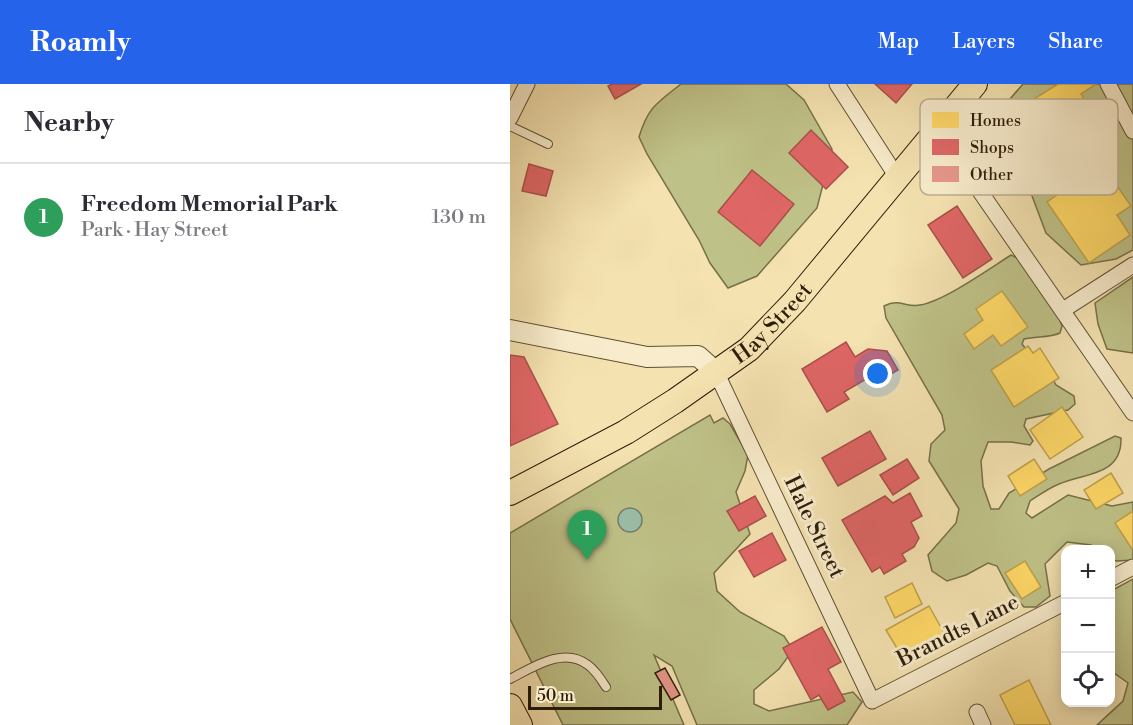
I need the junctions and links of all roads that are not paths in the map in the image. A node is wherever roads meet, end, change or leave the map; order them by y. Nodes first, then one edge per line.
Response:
1 (527, 84) edge
2 (837, 84) edge
3 (975, 84) edge
4 (1108, 84) edge
5 (962, 99) edge
6 (1116, 99) edge
7 (1118, 102) edge
8 (510, 118) edge
9 (510, 126) edge
10 (1133, 130) edge
11 (548, 144) dead end
12 (920, 149) edge
13 (897, 177) junction
14 (983, 195) edge
15 (1133, 265) edge
16 (1063, 310) junction
17 (510, 330) edge
18 (716, 372) junction
19 (1133, 413) edge
20 (510, 493) edge
21 (1133, 567) edge
22 (1115, 576) edge
23 (1061, 604) edge
24 (510, 679) edge
25 (606, 687) dead end
26 (872, 701) joint
27 (510, 706) edge
28 (520, 725) edge

1 - 8 street
2 - 13 street
3 - 5 main road, Hay Street
4 - 6 street
7 - 10 street
9 - 11 lane
12 - 13 main road, Hay Street
13 - 18 main road, Hay Street
14 - 16 street
15 - 16 street
16 - 19 street
17 - 18 street
18 - 20 main road, Hay Street
18 - 26 street, Hale Street
21 - 22 street
23 - 26 street, Brandts Lane
24 - 25 lane
27 - 28 main road

